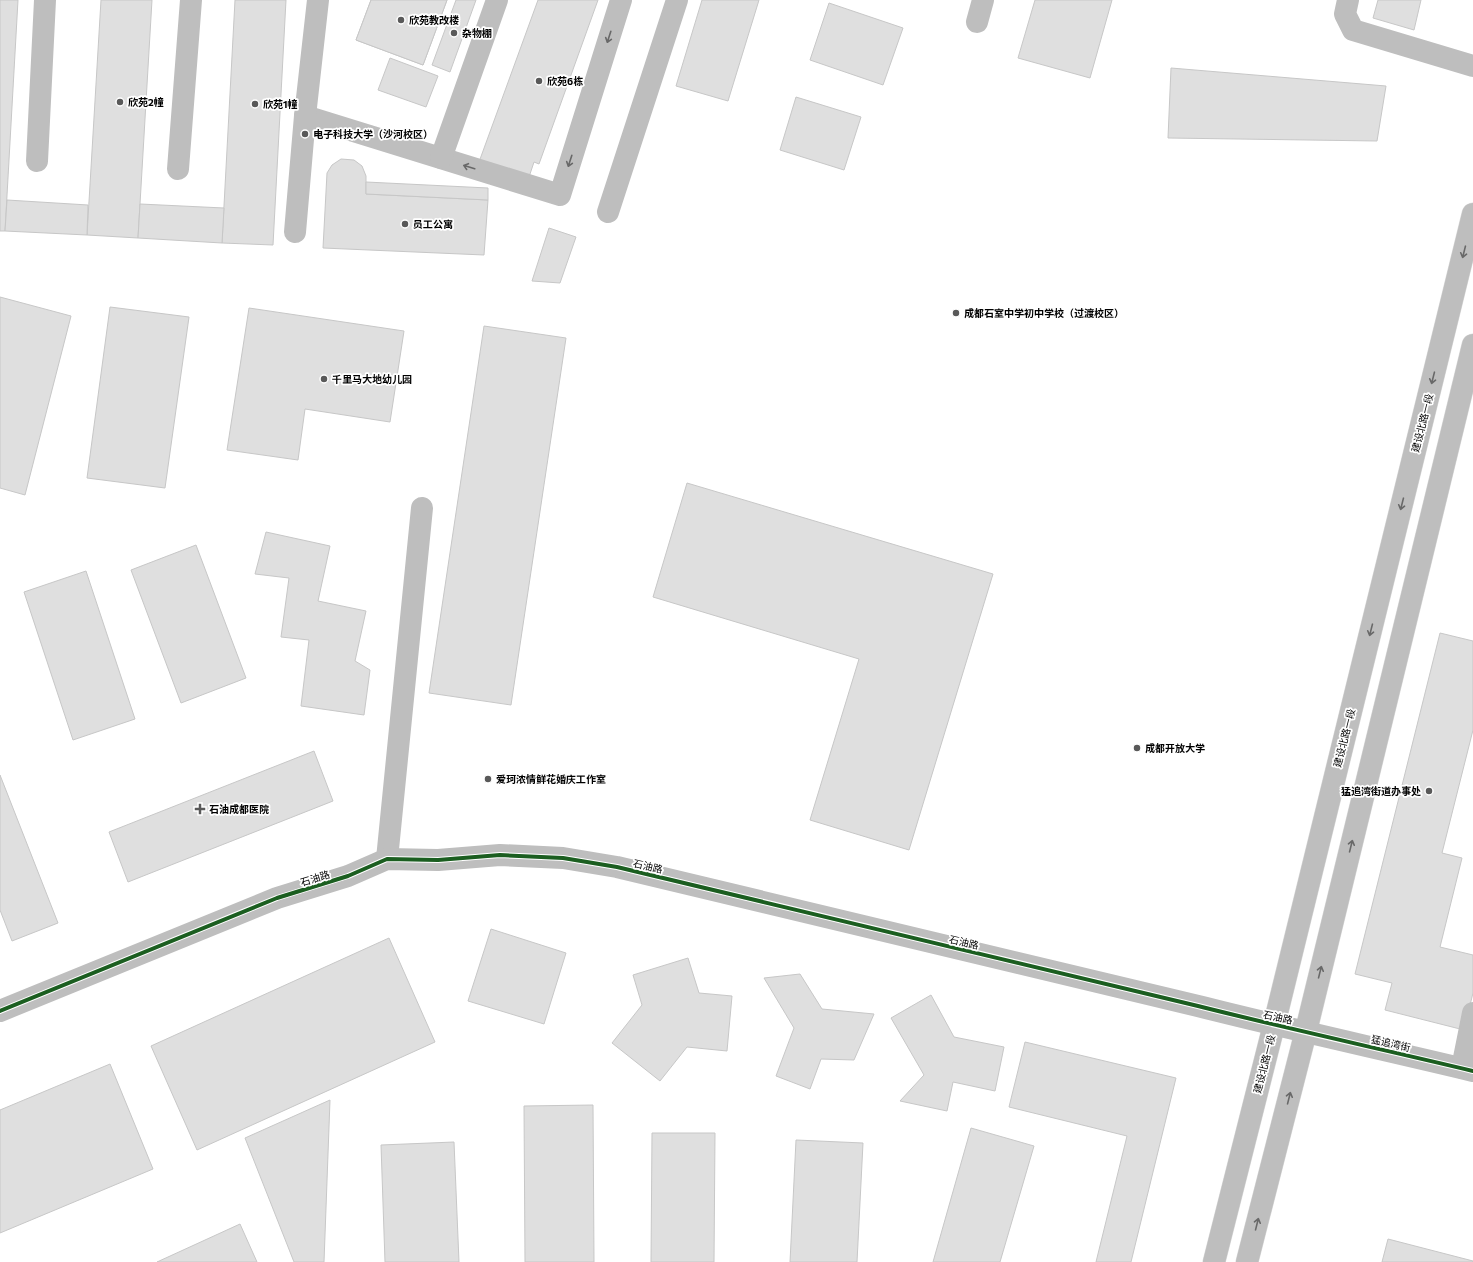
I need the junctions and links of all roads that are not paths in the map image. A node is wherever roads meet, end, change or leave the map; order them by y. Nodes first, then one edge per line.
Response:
1 (45, 0) edge
2 (191, 0) edge
3 (318, 0) edge
4 (498, 0) edge
5 (621, 0) edge
6 (676, 0) edge
7 (983, 0) edge
8 (1348, 0) edge
9 (977, 22) dead end
10 (1473, 66) edge
11 (305, 116) junction
12 (442, 158) junction
13 (37, 161) dead end
14 (178, 169) dead end
15 (608, 212) dead end
16 (1473, 214) edge
17 (295, 232) dead end
18 (1473, 346) edge
19 (422, 508) dead end
20 (387, 859) junction
21 (0, 1011) edge
22 (1473, 1013) edge
23 (1274, 1025) junction
24 (1306, 1031) junction
25 (1467, 1069) edge
26 (1214, 1262) edge
27 (1247, 1262) edge

1 - 13 main road
2 - 14 main road
3 - 11 main road
4 - 12 main road
5 -> 12 main road
6 - 15 main road
7 - 9 main road
8 - 10 main road
11 - 12 main road
11 - 17 main road
16 -> 23 main road, 建设北路一段
24 -> 18 main road
19 - 20 main road
20 - 21 main road, 石油路
20 - 23 main road, 石油路
22 - 25 main road
23 - 24 main road, 石油路
23 - 26 main road, 建设北路一段
24 - 25 main road, 猛追湾街
27 -> 24 main road

